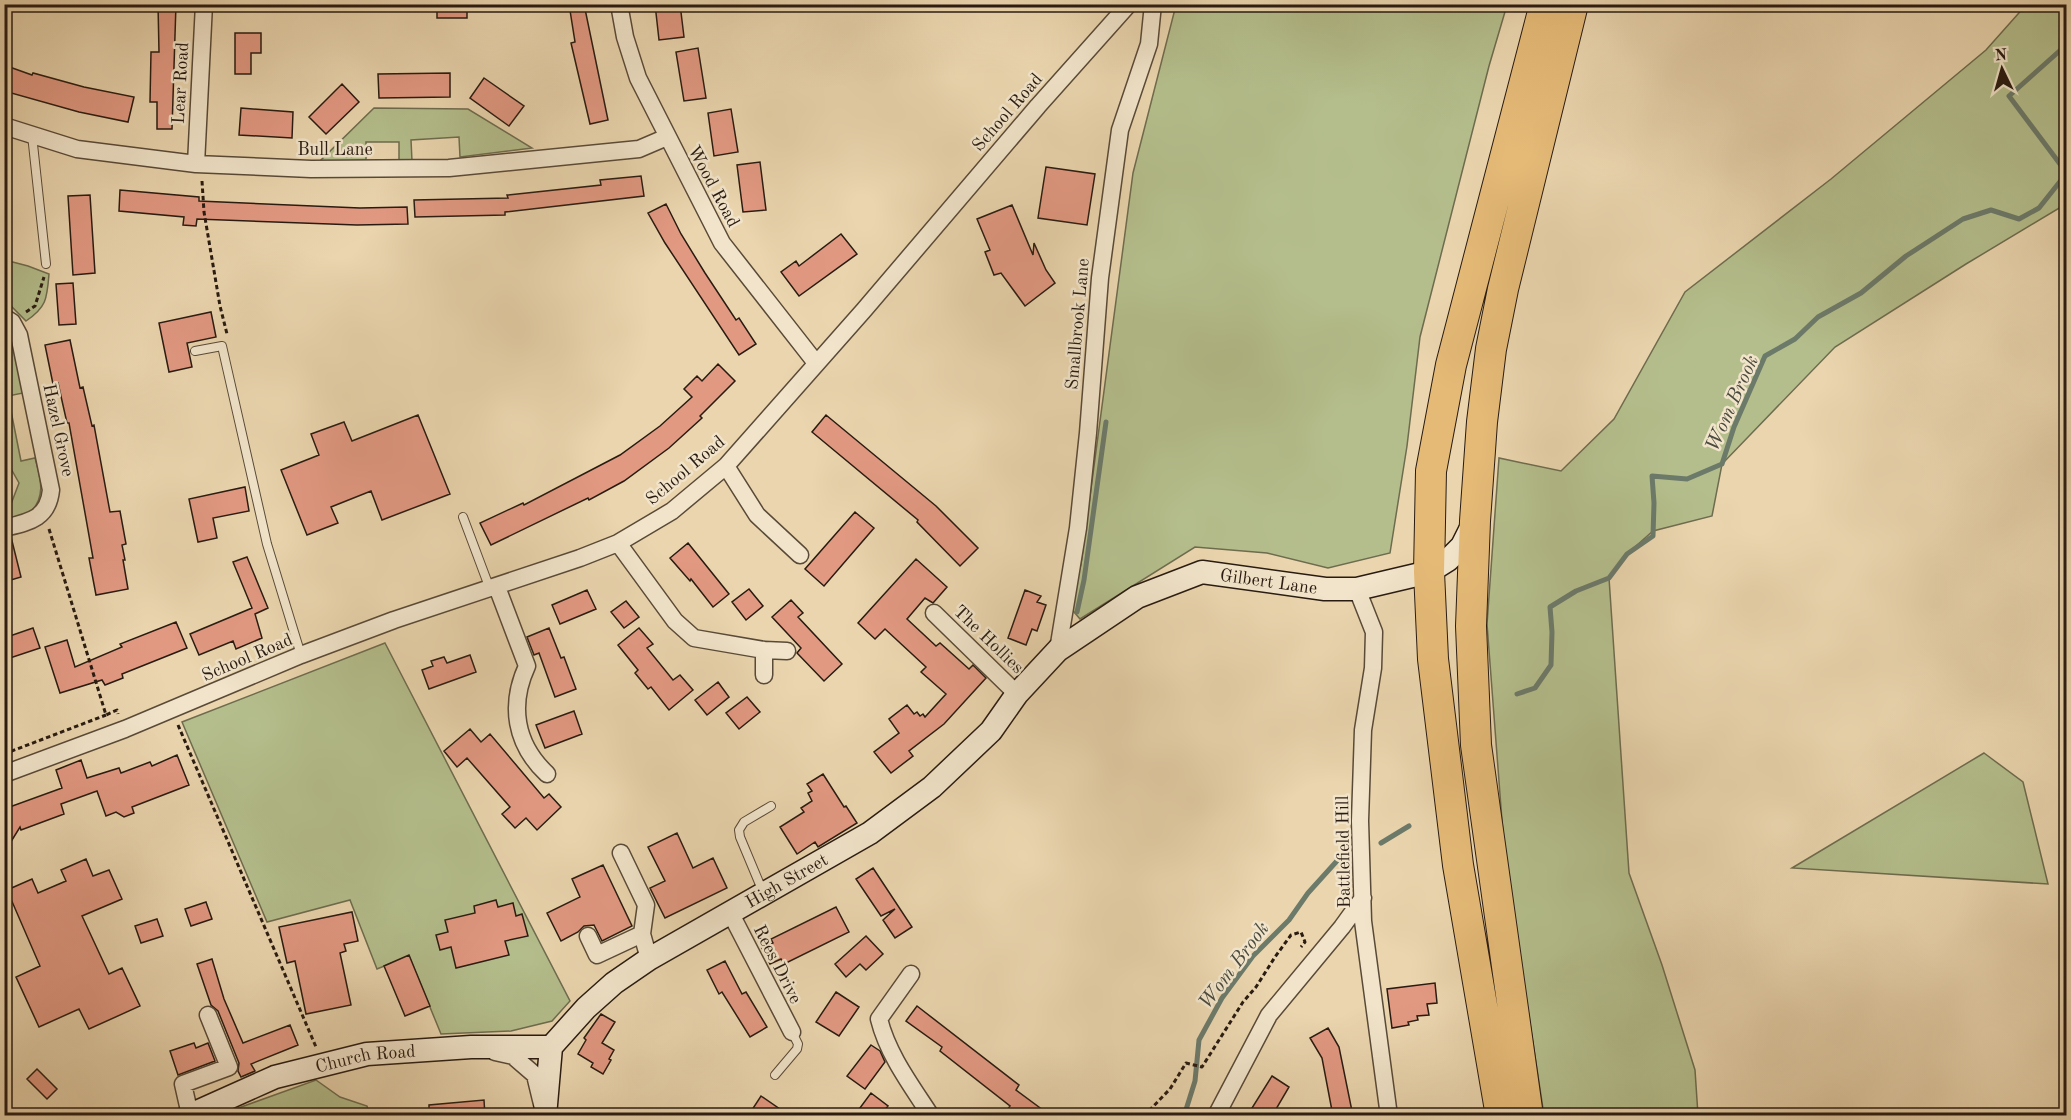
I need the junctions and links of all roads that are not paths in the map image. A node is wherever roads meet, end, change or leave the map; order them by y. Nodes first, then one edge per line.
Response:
1 (204, 4) edge
2 (619, 4) edge
3 (1129, 4) edge
4 (1153, 4) edge
5 (1545, 4) edge
6 (1573, 4) edge
7 (4, 126) edge
8 (32, 135) junction
9 (667, 137) junction
10 (196, 164) junction
11 (46, 264) road end
12 (4, 317) edge
13 (195, 351) dead end
14 (816, 363) junction
15 (726, 466) junction
16 (463, 517) dead end
17 (1474, 521) junction
18 (4, 528) edge
19 (618, 543) junction
20 (800, 555) dead end
21 (1429, 572) junction
22 (494, 588) junction
23 (1357, 590) junction
24 (934, 613) dead end
25 (764, 650) junction
26 (1058, 650) junction
27 (787, 651) dead end
28 (301, 655) junction
29 (764, 675) dead end
30 (1017, 694) junction
31 (4, 774) edge
32 (547, 774) dead end
33 (771, 806) dead end
34 (621, 853) dead end
35 (764, 895) junction
36 (1363, 897) junction
37 (731, 914) junction
38 (642, 934) junction
39 (588, 936) dead end
40 (649, 959) junction
41 (911, 974) dead end
42 (208, 1015) dead end
43 (792, 1032) joint
44 (471, 1047) junction
45 (551, 1047) junction
46 (775, 1075) dead end
47 (189, 1115) edge
48 (545, 1116) edge
49 (931, 1116) edge
50 (1216, 1116) edge
51 (1389, 1116) edge
52 (1501, 1116) edge
53 (1528, 1116) edge

1 - 10 street, Lear Road
2 - 9 street, Wood Road
3 - 14 street, School Road
4 - 26 street, Smallbrook Lane
5 - 21 highway
6 - 17 highway
7 - 8 street, Bull Lane
8 - 10 street, Bull Lane
8 - 11 lane
9 - 10 street, Bull Lane
9 - 14 street, Wood Road
12 - 18 street, Hazel Grove
13 - 28 lane
14 - 15 street, School Road
15 - 19 street, School Road
15 - 20 street
16 - 22 lane
17 - 21 street, Gilbert Lane
17 - 53 highway
19 - 22 street, School Road
19 - 25 street
21 - 23 street, Gilbert Lane
21 - 52 highway
22 - 28 street, School Road
22 - 32 street
23 - 26 street, Gilbert Lane
23 - 36 street, Battlefield Hill
24 - 30 street, The Hollies
25 - 27 street
25 - 29 street
26 - 30 street, High Street
28 - 31 street, School Road
30 - 35 street, High Street
33 - 35 lane
34 - 38 street
35 - 37 street, High Street
36 - 50 street
36 - 51 street, Battlefield Hill
37 - 40 street, High Street
37 - 43 street, Rees Drive
38 - 39 street
38 - 40 street
40 - 45 street, High Street
41 - 49 street
42 - 47 street
43 - 46 lane
44 - 45 street, Church Road
44 - 47 street, Church Road
44 - 48 street
45 - 48 street

